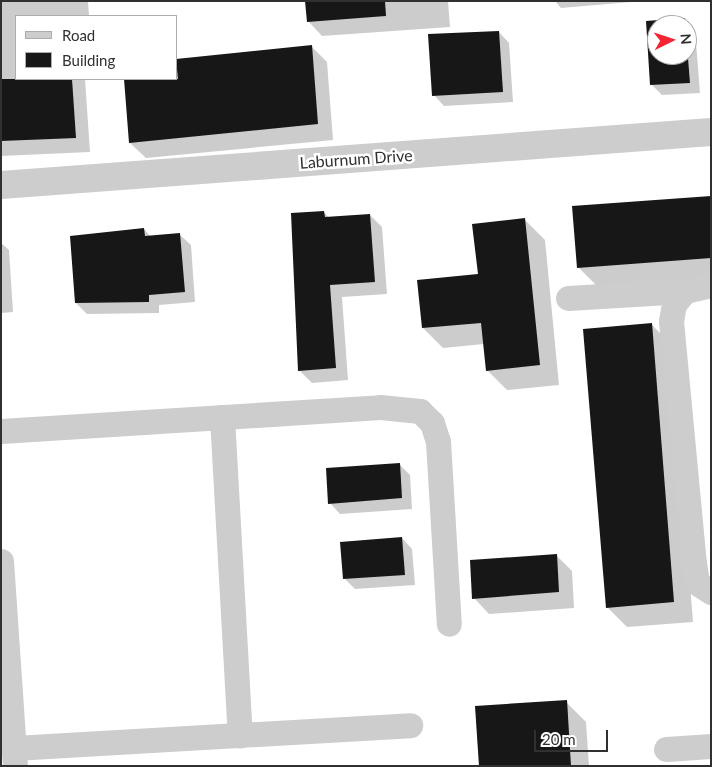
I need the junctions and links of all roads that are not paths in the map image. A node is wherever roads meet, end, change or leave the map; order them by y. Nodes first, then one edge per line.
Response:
1 (711, 132) edge
2 (1, 185) edge
3 (711, 285) edge
4 (685, 291) junction
5 (568, 298) dead end
6 (222, 417) junction
7 (1, 431) edge
8 (1, 561) edge
9 (711, 592) edge
10 (449, 624) dead end
11 (410, 725) dead end
12 (240, 735) junction
13 (711, 746) edge
14 (666, 750) dead end
15 (14, 757) edge

1 - 2 street, Laburnum Drive
3 - 4 street
4 - 5 street
4 - 9 street
6 - 7 street
6 - 10 street
6 - 12 street
8 - 15 street
11 - 12 street
12 - 15 street
13 - 14 street

